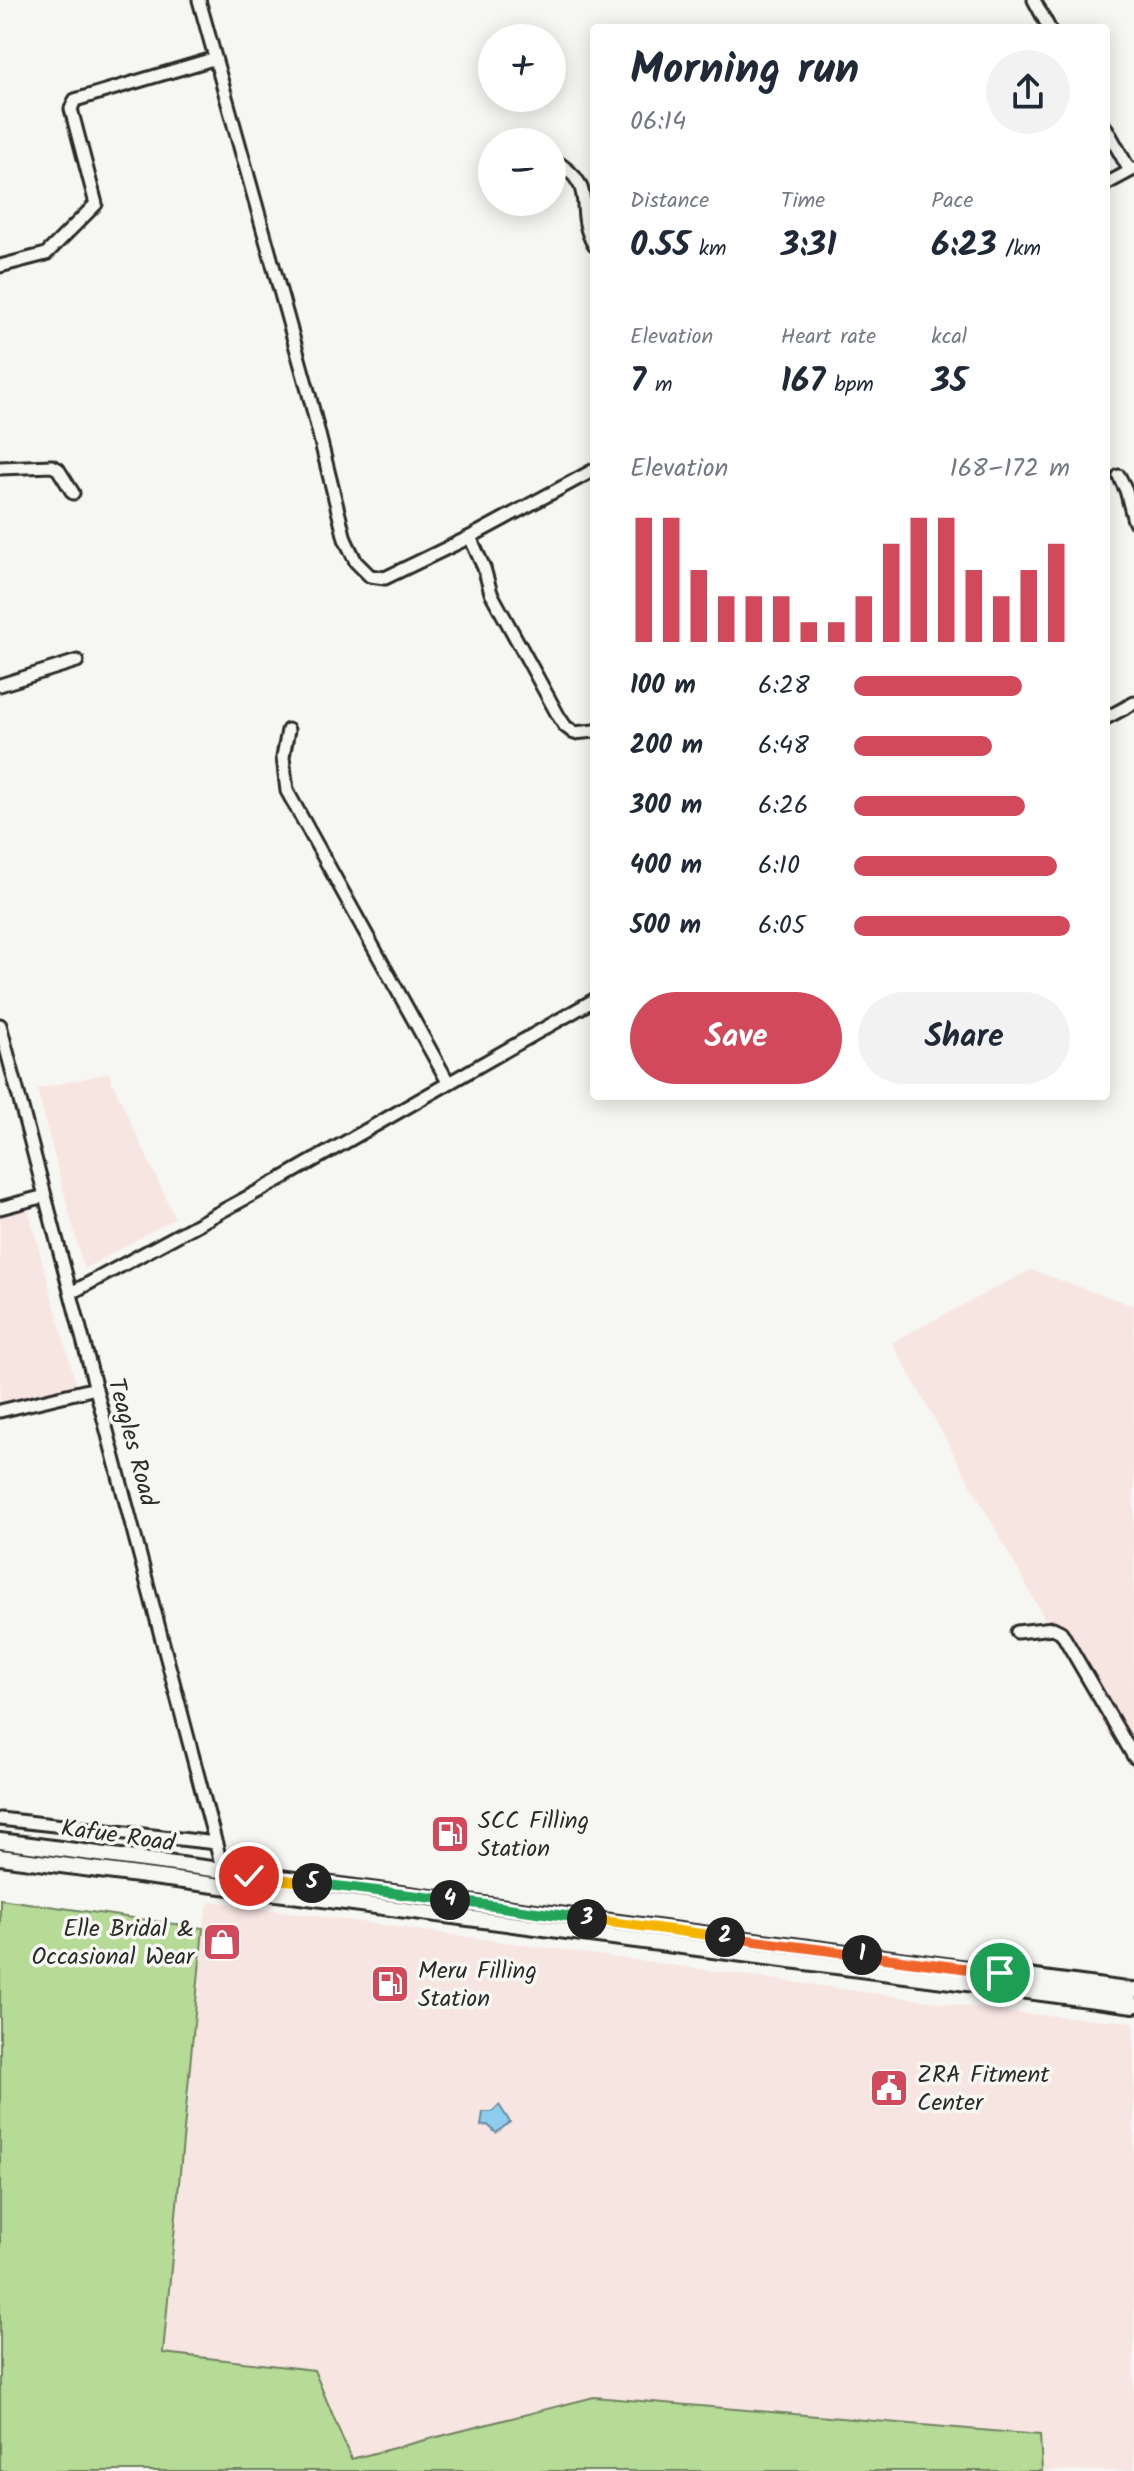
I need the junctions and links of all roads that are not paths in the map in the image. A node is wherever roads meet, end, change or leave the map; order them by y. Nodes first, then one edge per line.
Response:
1 (199, 0) edge
2 (1034, 0) edge
3 (1047, 24) edge
4 (213, 59) junction
5 (1110, 134) edge
6 (566, 167) edge
7 (1132, 170) edge
8 (1110, 182) edge
9 (590, 235) edge
10 (0, 266) edge
11 (0, 468) edge
12 (590, 472) edge
13 (1119, 476) dead end
14 (73, 493) dead end
15 (1134, 521) edge
16 (470, 537) junction
17 (77, 661) dead end
18 (0, 685) edge
19 (1134, 703) edge
20 (1110, 716) edge
21 (288, 730) dead end
22 (590, 731) edge
23 (590, 1002) edge
24 (0, 1025) edge
25 (448, 1082) junction
26 (45, 1196) junction
27 (0, 1208) edge
28 (71, 1293) junction
29 (96, 1388) junction
30 (0, 1411) edge
31 (1017, 1632) dead end
32 (1134, 1757) edge
33 (0, 1819) edge
34 (0, 1841) edge
35 (216, 1843) junction
36 (0, 1857) edge
37 (223, 1871) junction
38 (1134, 1991) edge
39 (1134, 2005) edge

1 - 4 street
2 - 3 street
4 - 10 street
4 - 16 street
5 - 7 street
6 - 9 street
7 - 8 street
11 - 14 street
12 - 16 street
13 - 15 street
16 - 22 street
17 - 18 street
19 - 20 street
21 - 25 street
23 - 25 street
24 - 26 street, Teagles Road
25 - 28 street
26 - 27 street
26 - 28 street, Teagles Road
28 - 29 street, Teagles Road
29 - 30 street
29 - 35 street, Teagles Road
31 - 32 street
33 - 35 street
34 - 37 main road, Kafue Road
35 - 37 street, Teagles Road
36 - 39 main road, Kafue Road
37 - 38 main road, Kafue Road

